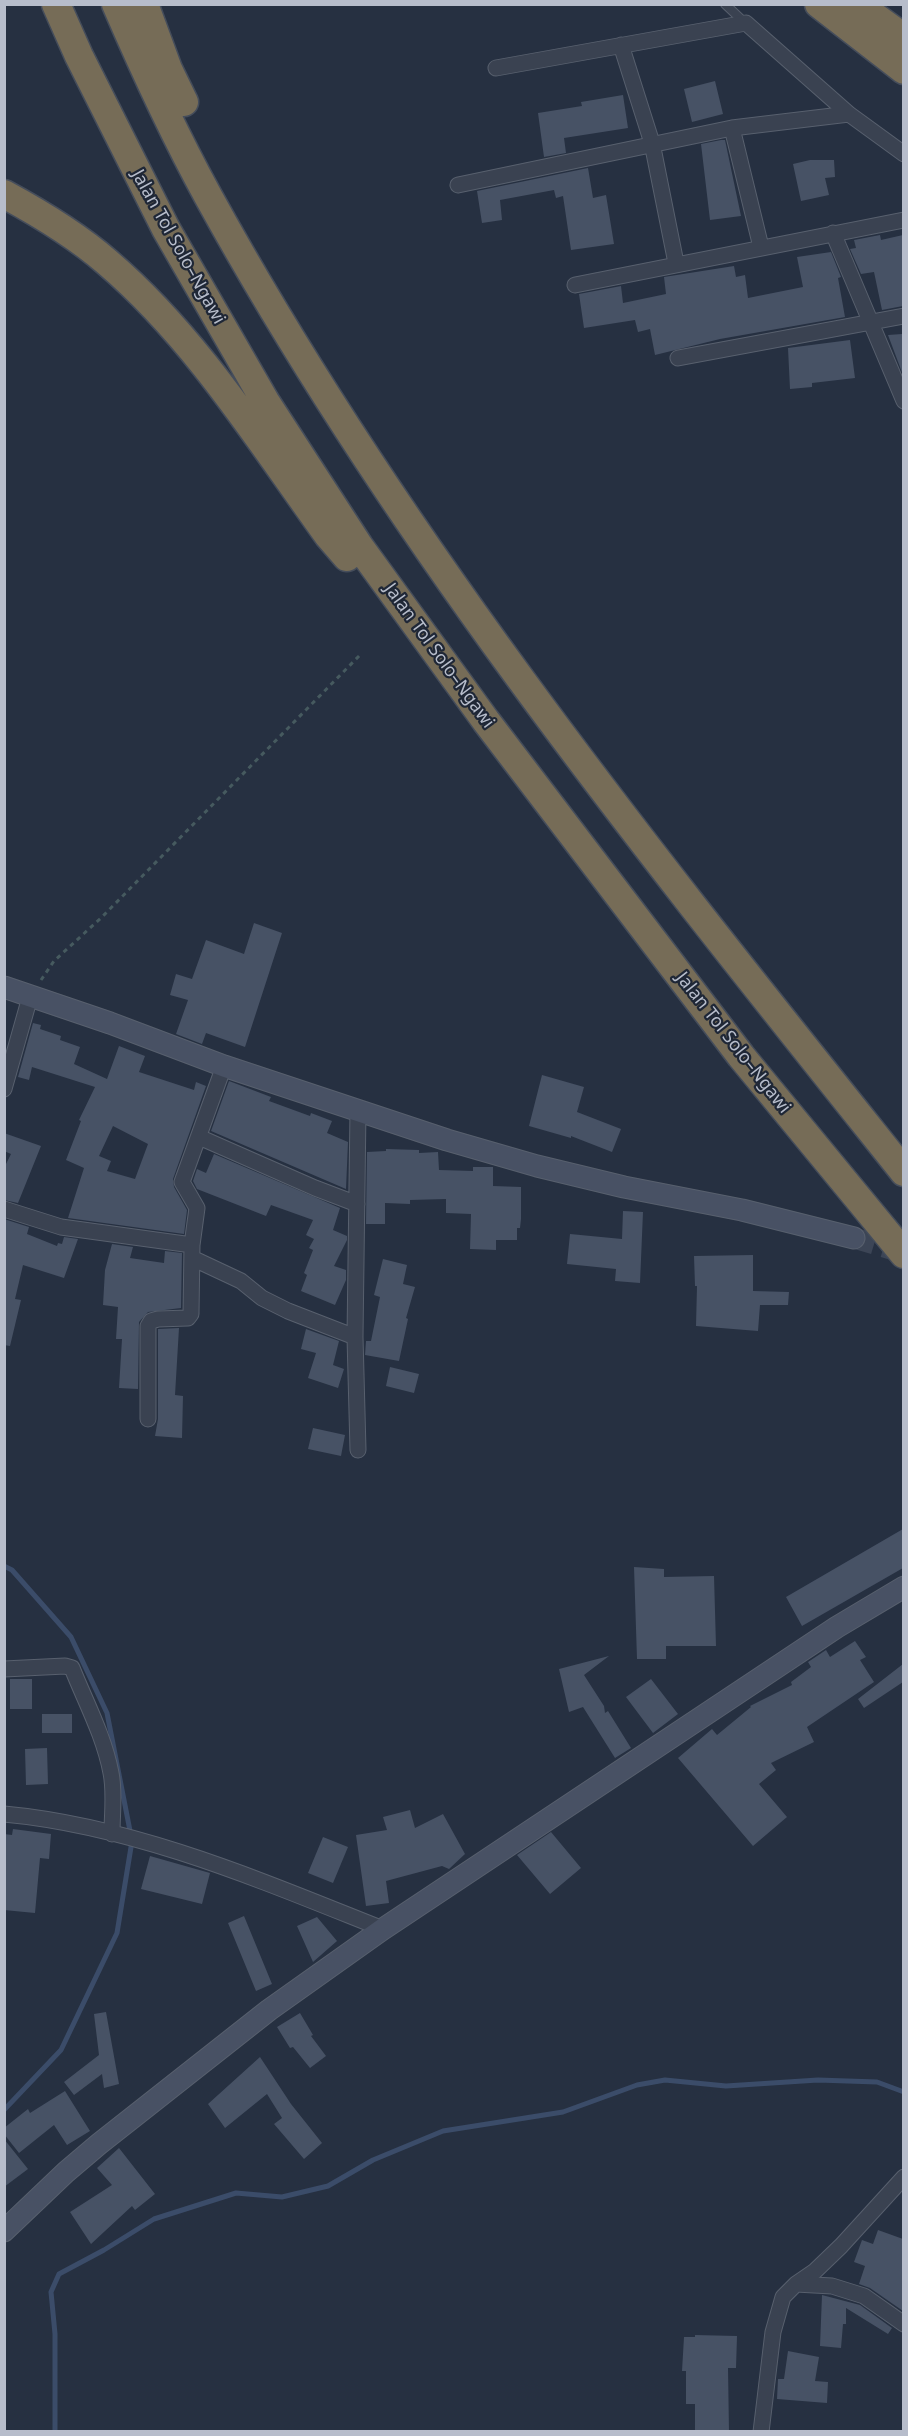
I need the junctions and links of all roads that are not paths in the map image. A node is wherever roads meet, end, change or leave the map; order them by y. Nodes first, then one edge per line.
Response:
1 (56, 4) edge
2 (116, 4) edge
3 (144, 4) edge
4 (725, 4) edge
5 (819, 4) edge
6 (857, 4) edge
7 (746, 23) junction
8 (903, 38) edge
9 (621, 45) junction
10 (496, 68) dead end
11 (903, 70) edge
12 (849, 114) junction
13 (732, 128) junction
14 (652, 143) junction
15 (903, 154) edge
16 (458, 185) dead end
17 (4, 194) edge
18 (903, 220) edge
19 (833, 233) junction
20 (761, 246) junction
21 (676, 263) junction
22 (575, 285) dead end
23 (903, 316) edge
24 (871, 321) junction
25 (678, 358) dead end
26 (317, 383) junction
27 (903, 401) edge
28 (486, 721) junction
29 (4, 987) edge
30 (30, 997) junction
31 (8, 1063) edge
32 (224, 1066) junction
33 (4, 1089) edge
34 (358, 1110) junction
35 (199, 1137) junction
36 (903, 1172) edge
37 (357, 1204) junction
38 (4, 1209) edge
39 (854, 1238) tunnel mouth
40 (192, 1251) junction
41 (903, 1254) edge
42 (355, 1337) junction
43 (148, 1419) dead end
44 (358, 1449) dead end
45 (903, 1587) edge
46 (4, 1669) edge
47 (4, 1814) edge
48 (114, 1835) junction
49 (383, 1929) junction
50 (903, 2177) edge
51 (4, 2231) edge
52 (796, 2284) junction
53 (903, 2324) edge
54 (761, 2432) edge

1 - 28 highway, Jalan Tol Solo–Ngawi
2 - 26 highway
3 - 26 highway
4 - 7 lane
5 - 11 highway
6 - 8 highway
7 - 9 street
7 - 12 street
9 - 10 street
9 - 14 street
12 - 13 street
12 - 15 street
13 - 14 street
13 - 20 street
14 - 16 street
14 - 21 street
17 - 28 highway
18 - 19 street
19 - 20 street
19 - 24 street
20 - 21 street
21 - 22 street
23 - 24 street
24 - 25 street
24 - 27 street
26 - 36 highway
28 - 41 highway, Jalan Tol Solo–Ngawi
29 - 30 street
30 - 31 street
30 - 32 street
31 - 33 street
32 - 34 street
32 - 35 street
34 - 37 street
34 - 39 street
35 - 37 street
35 - 40 street
37 - 42 street
38 - 40 street
40 - 42 street
40 - 43 street
42 - 44 street
45 - 49 street
46 - 48 street
47 - 48 street
48 - 49 street
49 - 51 street
50 - 52 street
52 - 53 street
52 - 54 street

